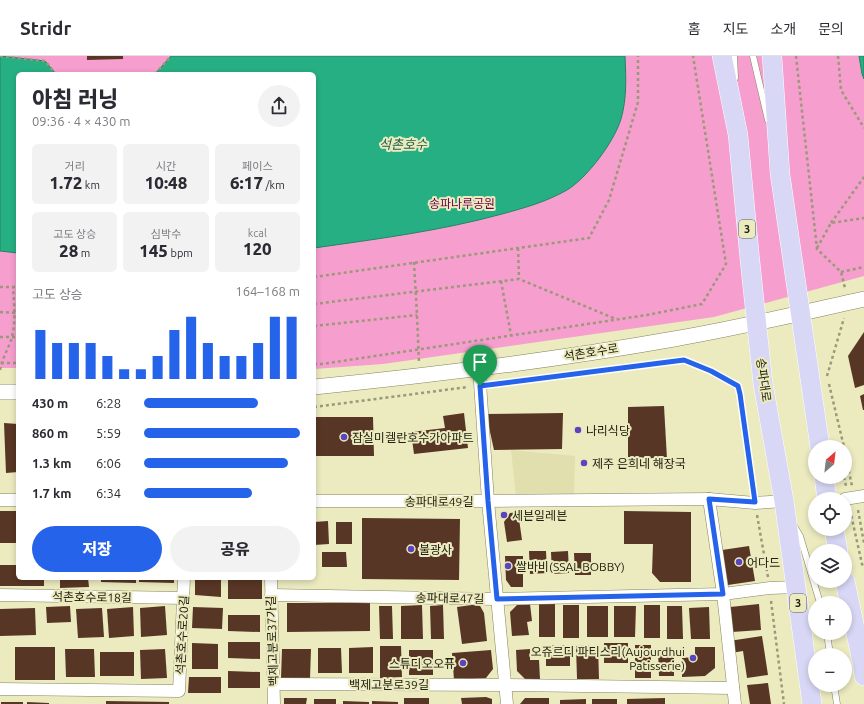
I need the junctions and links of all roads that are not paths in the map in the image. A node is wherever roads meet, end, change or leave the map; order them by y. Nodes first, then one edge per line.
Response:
1 (722, 56) edge
2 (734, 56) edge
3 (754, 56) edge
4 (772, 56) edge
5 (738, 135) junction
6 (780, 174) junction
7 (864, 299) edge
8 (800, 312) junction
9 (756, 323) junction
10 (478, 368) junction
11 (316, 387) edge
12 (0, 392) edge
13 (16, 392) edge
14 (819, 440) edge
15 (864, 496) edge
16 (852, 498) edge
17 (709, 499) junction
18 (0, 500) edge
19 (16, 500) edge
20 (316, 501) edge
21 (488, 501) junction
22 (784, 505) junction
23 (184, 580) edge
24 (270, 580) edge
25 (796, 587) junction
26 (846, 588) edge
27 (723, 594) junction
28 (271, 595) junction
29 (0, 596) edge
30 (818, 596) edge
31 (184, 598) junction
32 (497, 599) junction
33 (863, 667) edge
34 (274, 684) junction
35 (505, 685) junction
36 (733, 688) junction
37 (0, 689) edge
38 (835, 692) edge
39 (274, 704) edge
40 (507, 704) edge
41 (735, 704) edge
42 (812, 704) edge
43 (837, 704) edge

1 - 5 main road, 송파대로 / 3
2 - 5 lane
3 - 6 lane
4 - 6 main road
5 - 9 main road, 송파대로 / 3
6 - 8 main road
7 - 8 street, 석촌호수로
8 - 9 street, 석촌호수로
8 - 14 main road
9 - 10 street, 석촌호수로
9 - 22 main road, 송파대로 / 3
10 - 11 street, 석촌호수로
10 - 21 street
12 - 13 street
15 - 16 street
17 - 21 street, 송파대로49길
17 - 22 street, 송파대로49길
17 - 27 street
18 - 19 street
20 - 21 street, 송파대로49길
21 - 32 street
22 - 25 main road, 송파대로 / 3
22 - 30 lane
23 - 31 street, 석촌호수로20길
24 - 28 street, 백제고분로37가길
25 - 27 street, 송파대로47길
25 - 42 main road, 송파대로 / 3
26 - 33 main road
27 - 32 street, 송파대로47길
27 - 36 street
28 - 32 street, 송파대로47길
28 - 34 street, 백제고분로37가길
29 - 31 street, 석촌호수로18길
31 - 37 street, 석촌호수로20길
32 - 35 street
34 - 35 street, 백제고분로39길
34 - 39 street, 백제고분로37가길
35 - 36 street, 백제고분로39길
35 - 40 street
36 - 41 street
38 - 43 lane

